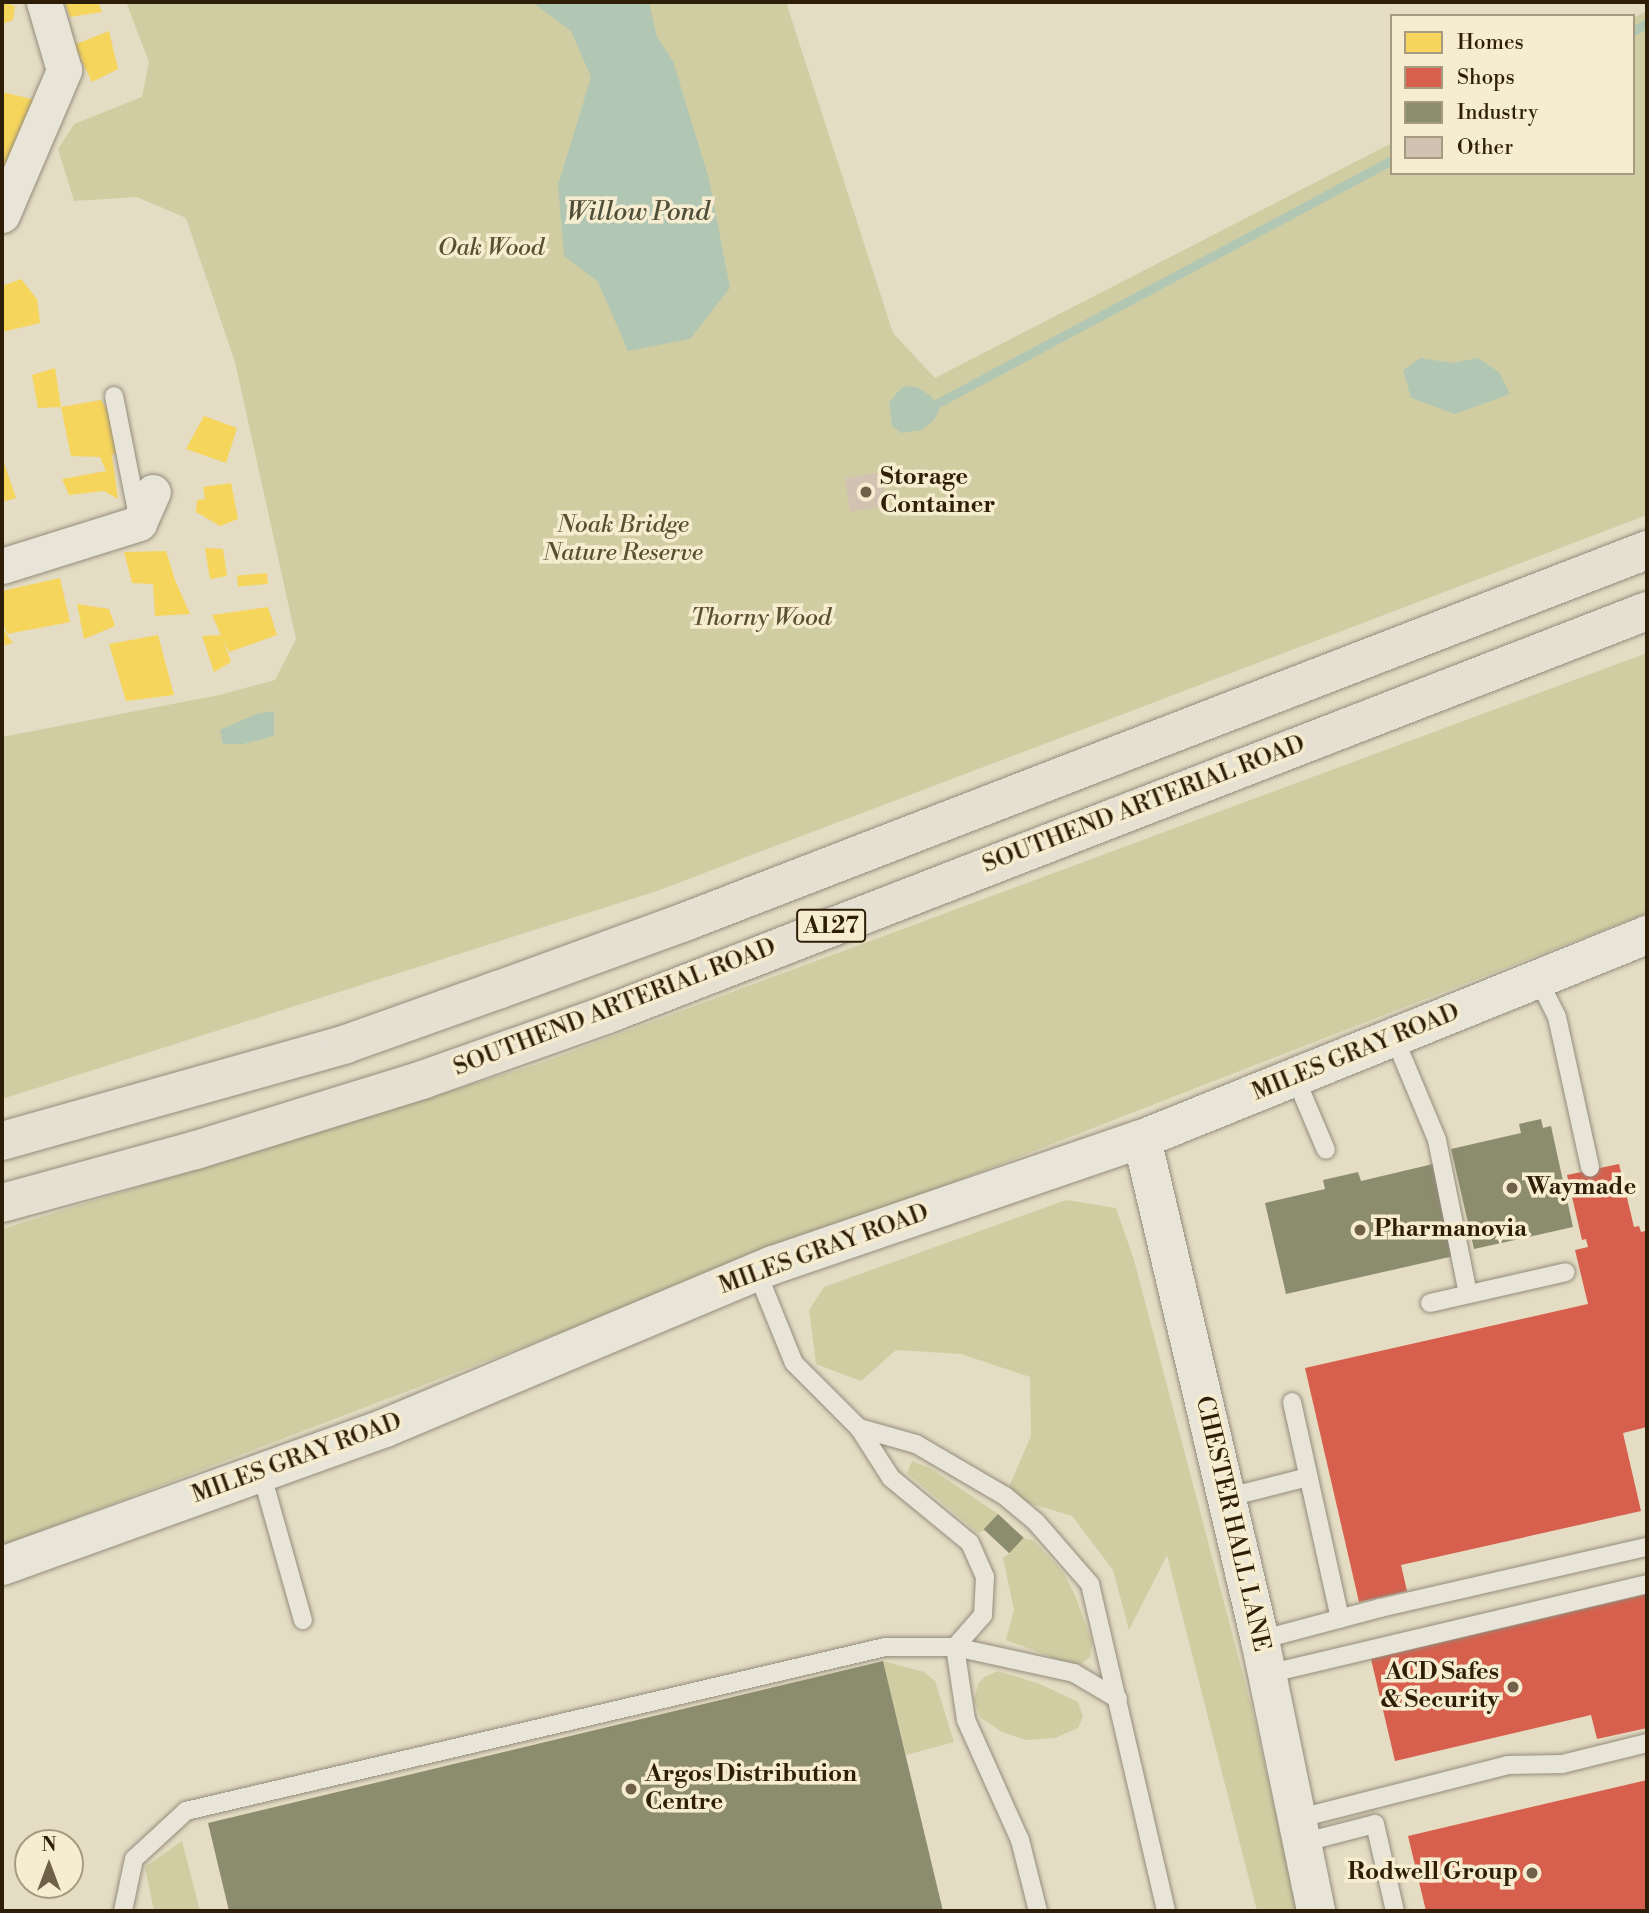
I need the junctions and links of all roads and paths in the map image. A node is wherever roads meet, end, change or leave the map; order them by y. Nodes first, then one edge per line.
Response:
1 (44, 2) edge
2 (2, 215) edge
3 (114, 397) dead end
4 (146, 508) joint
5 (1647, 550) edge
6 (2, 566) edge
7 (1647, 611) edge
8 (1647, 935) edge
9 (1538, 979) junction
10 (1394, 1037) junction
11 (1295, 1077) junction
12 (1142, 1139) junction
13 (2, 1141) edge
14 (1326, 1150) dead end
15 (1590, 1167) dead end
16 (2, 1203) edge
17 (757, 1272) junction
18 (1566, 1272) dead end
19 (1468, 1294) junction
20 (1430, 1303) dead end
21 (1292, 1402) dead end
22 (859, 1428) junction
23 (261, 1472) junction
24 (1308, 1477) junction
25 (1225, 1497) junction
26 (1647, 1547) edge
27 (2, 1566) edge
28 (1647, 1584) edge
29 (1340, 1619) junction
30 (303, 1620) dead end
31 (955, 1647) junction
32 (1263, 1657) junction
33 (1118, 1699) junction
34 (1647, 1743) edge
35 (1299, 1831) junction
36 (123, 1911) edge
37 (1038, 1911) edge
38 (1166, 1911) edge
39 (1317, 1911) edge
40 (1395, 1911) edge

1 - 2 street
3 - 4 lane
4 - 6 street
5 - 13 highway, A127
7 - 16 highway, SOUTHEND ARTERIAL ROAD / A127
8 - 9 street, MILES GRAY ROAD
9 - 10 street, MILES GRAY ROAD
9 - 15 lane
10 - 11 street, MILES GRAY ROAD
10 - 19 lane
11 - 12 street, MILES GRAY ROAD
11 - 14 lane
12 - 17 street, MILES GRAY ROAD
12 - 25 street, CHESTER HALL LANE
17 - 22 lane
17 - 23 street, MILES GRAY ROAD
18 - 19 lane
19 - 20 lane
21 - 24 lane
22 - 31 lane
22 - 33 lane
23 - 27 street, MILES GRAY ROAD
23 - 30 lane
24 - 25 lane
24 - 29 lane
25 - 32 street, CHESTER HALL LANE
26 - 29 lane
28 - 32 lane
29 - 32 lane
31 - 33 lane
31 - 36 lane
31 - 37 lane
32 - 35 street, CHESTER HALL LANE
33 - 38 lane
34 - 35 lane
35 - 39 street, CHESTER HALL LANE
35 - 40 lane

